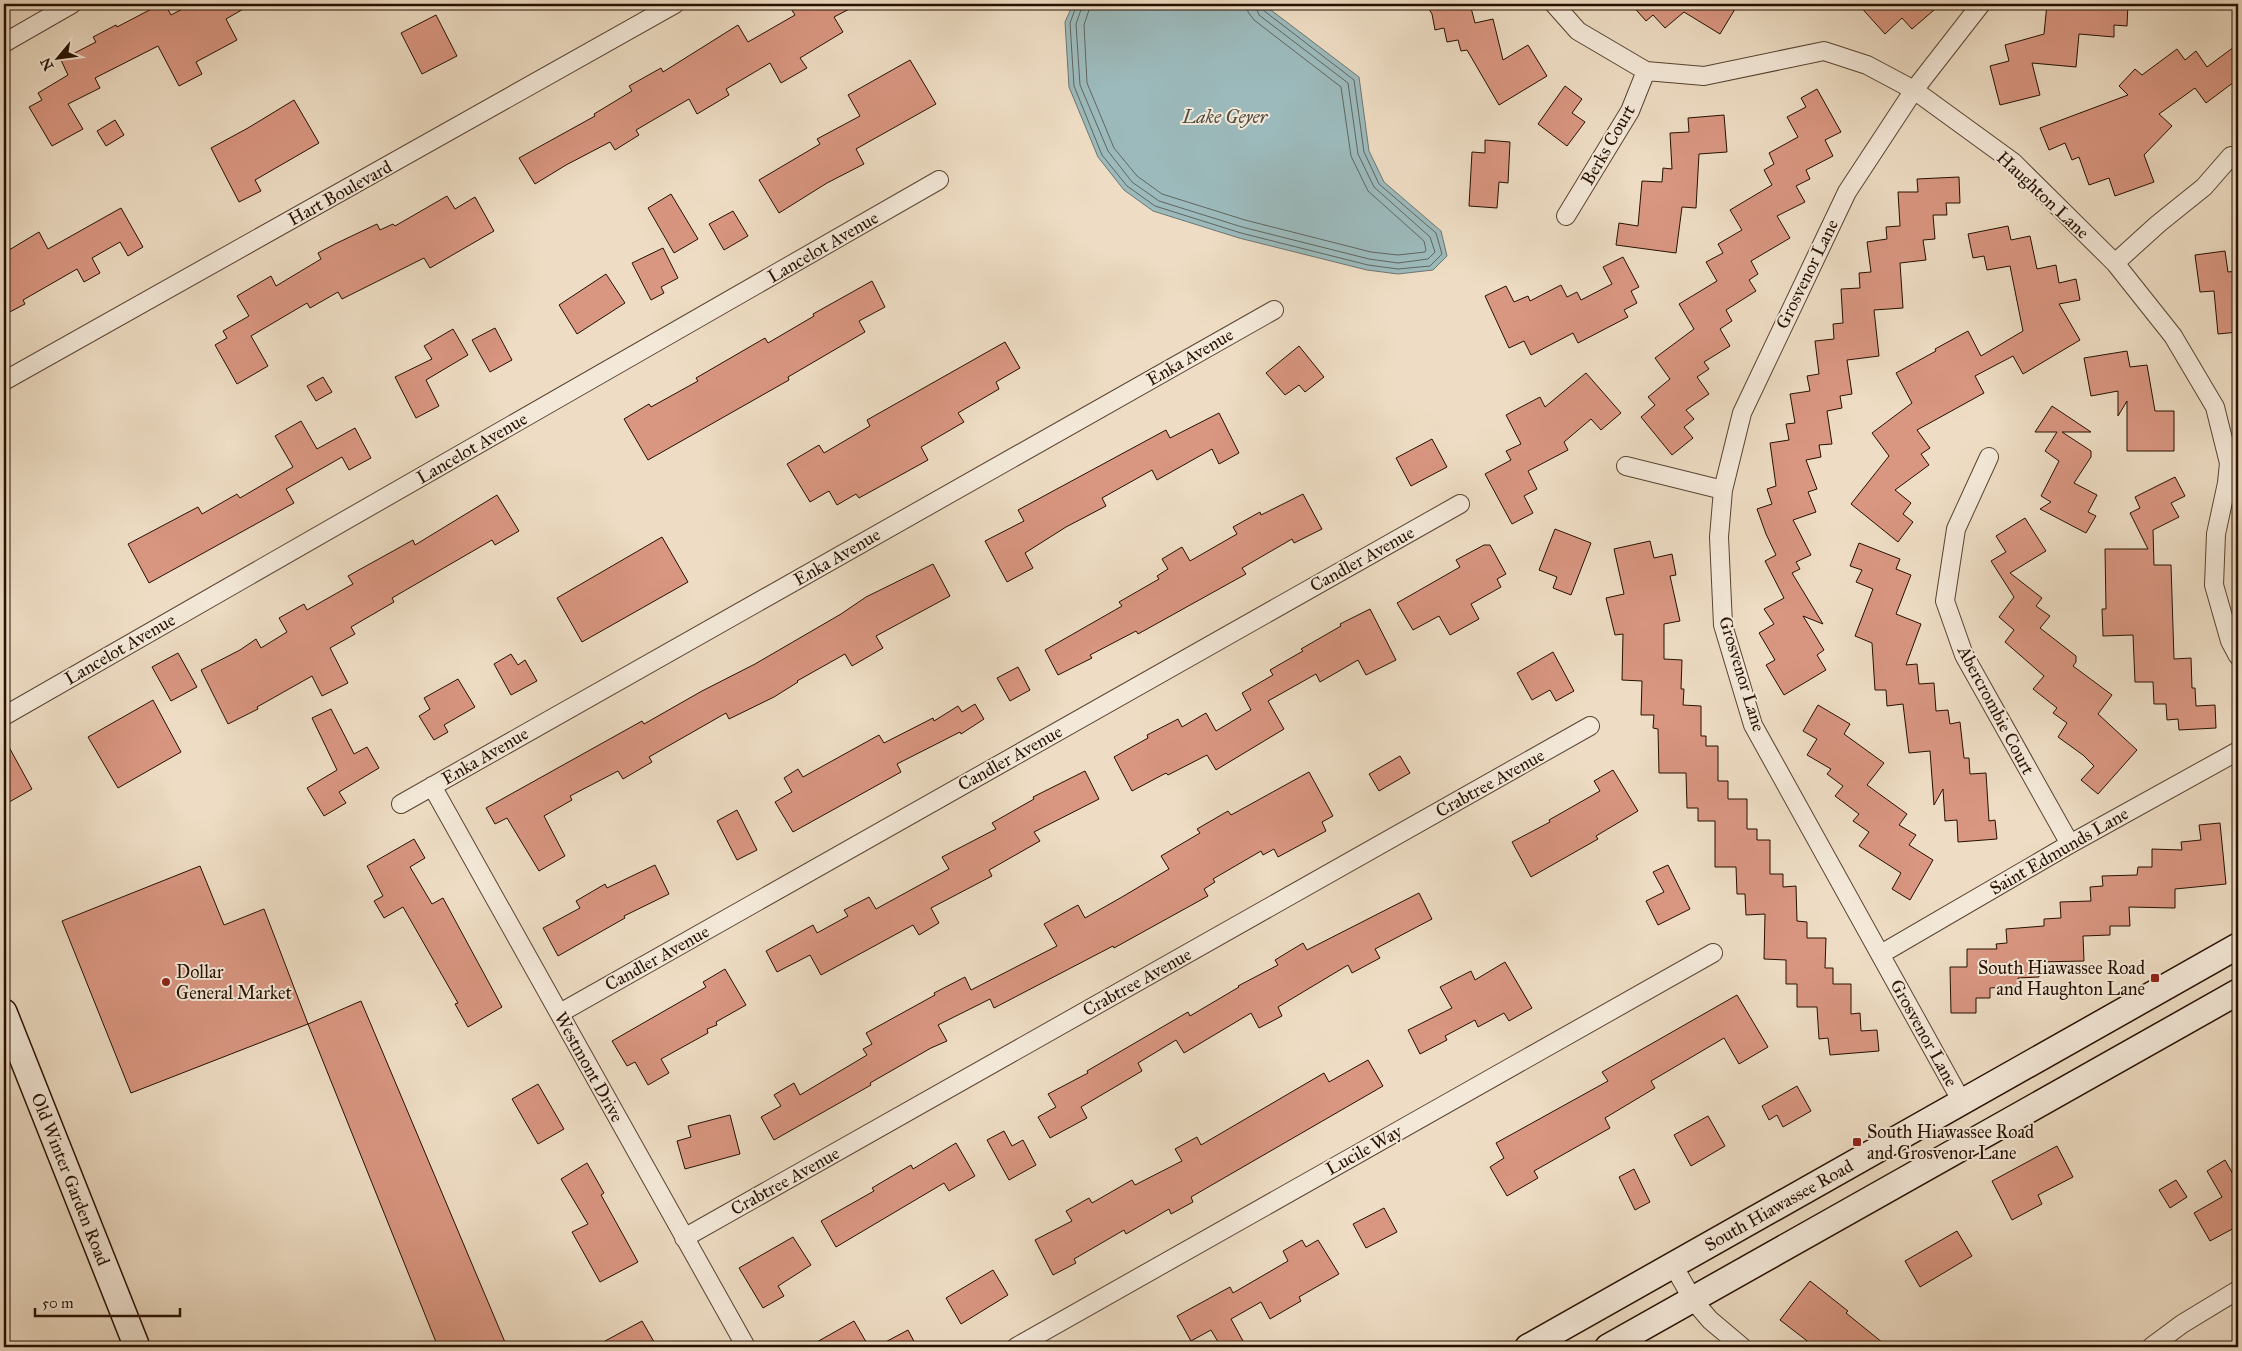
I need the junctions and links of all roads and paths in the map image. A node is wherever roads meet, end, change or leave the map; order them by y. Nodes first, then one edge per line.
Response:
1 (72, 4) edge
2 (675, 4) edge
3 (1554, 4) edge
4 (1981, 4) edge
5 (4, 43) edge
6 (1646, 71) junction
7 (1914, 90) junction
8 (2231, 156) dead end
9 (940, 180) dead end
10 (1566, 216) dead end
11 (2114, 263) junction
12 (1274, 310) dead end
13 (4, 381) edge
14 (1989, 457) dead end
15 (2234, 461) edge
16 (1626, 466) dead end
17 (1723, 490) junction
18 (1460, 504) dead end
19 (2238, 656) edge
20 (4, 716) edge
21 (1590, 726) dead end
22 (2238, 751) edge
23 (432, 786) junction
24 (401, 804) dead end
25 (2070, 844) junction
26 (2238, 946) edge
27 (1713, 953) dead end
28 (1881, 954) junction
29 (2238, 992) edge
30 (4, 1012) edge
31 (560, 1013) junction
32 (1962, 1102) junction
33 (684, 1238) junction
34 (1673, 1265) junction
35 (2238, 1290) edge
36 (1693, 1300) junction
37 (138, 1347) edge
38 (746, 1347) edge
39 (1016, 1347) edge
40 (1528, 1347) edge
41 (1608, 1347) edge
42 (1742, 1347) edge
43 (2151, 1347) edge

1 - 5 street
2 - 13 street, Hart Boulevard
3 - 6 street, Haughton Lane
4 - 7 street, Grosvenor Lane
6 - 7 street, Haughton Lane
6 - 10 street, Berks Court
7 - 11 street, Haughton Lane
7 - 17 street, Grosvenor Lane
8 - 11 street
9 - 20 street, Lancelot Avenue
11 - 15 street, Haughton Lane
12 - 23 street, Enka Avenue
14 - 25 street, Abercrombie Court
15 - 19 street, Haughton Lane
16 - 17 street
17 - 28 street, Grosvenor Lane
18 - 31 street, Candler Avenue
21 - 33 street, Crabtree Avenue
22 - 25 street, Saint Edmunds Lane
23 - 24 street, Enka Avenue
23 - 31 street, Westmont Drive
25 - 28 street, Saint Edmunds Lane
26 - 32 street, South Hiawassee Road
27 - 39 street, Lucile Way
28 - 32 street, Grosvenor Lane
29 - 36 street
30 - 37 street, Old Winter Garden Road
31 - 33 street, Westmont Drive
32 - 34 street, South Hiawassee Road
33 - 38 street, Westmont Drive
34 - 36 street
34 - 40 street, South Hiawassee Road
35 - 43 street
36 - 41 street
36 - 42 street

